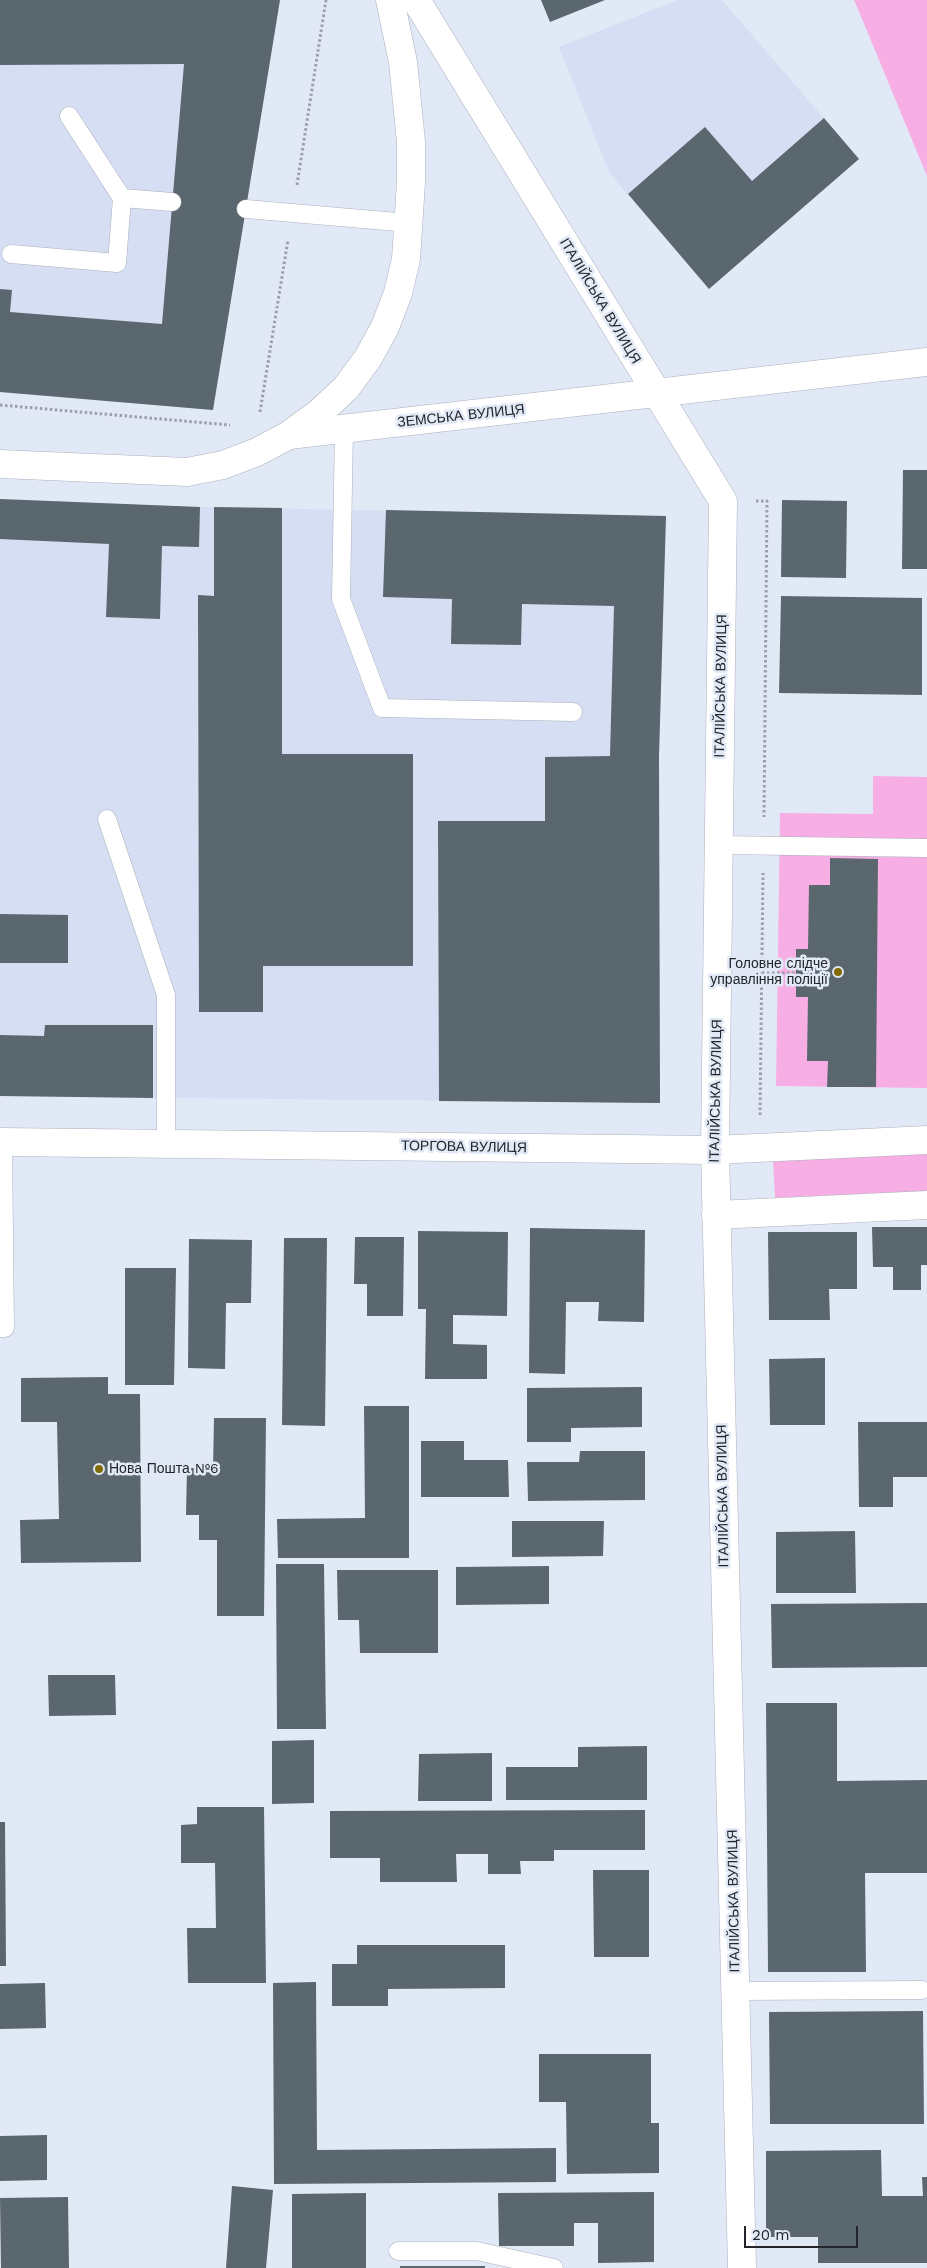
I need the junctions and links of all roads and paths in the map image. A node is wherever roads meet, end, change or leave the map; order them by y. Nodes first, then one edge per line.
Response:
1 (390, 0) edge
2 (416, 0) edge
3 (69, 116) dead end
4 (122, 198) junction
5 (172, 202) dead end
6 (246, 209) dead end
7 (409, 223) junction
8 (11, 254) dead end
9 (927, 362) edge
10 (657, 394) junction
11 (0, 405) edge
12 (238, 425) dead end
13 (344, 429) junction
14 (289, 435) junction
15 (0, 464) edge
16 (573, 712) dead end
17 (106, 819) dead end
18 (719, 845) junction
19 (927, 848) edge
20 (762, 973) dead end
21 (796, 973) dead end
22 (927, 1140) edge
23 (2, 1142) edge
24 (166, 1144) junction
25 (715, 1150) junction
26 (927, 1205) edge
27 (716, 1215) junction
28 (0, 1328) edge
29 (922, 1990) dead end
30 (736, 1991) junction
31 (398, 2251) dead end
32 (554, 2268) edge
33 (742, 2268) edge

1 - 7 street
2 - 10 street, ІТАЛІЙСЬКА ВУЛИЦЯ
3 - 4 lane
4 - 5 lane
4 - 8 lane
6 - 7 lane
7 - 14 street
9 - 10 street, ЗЕМСЬКА ВУЛИЦЯ
10 - 13 street, ЗЕМСЬКА ВУЛИЦЯ
10 - 18 street, ІТАЛІЙСЬКА ВУЛИЦЯ
11 - 12 path
13 - 14 street, ЗЕМСЬКА ВУЛИЦЯ
13 - 16 lane
14 - 15 street, ЗЕМСЬКА ВУЛИЦЯ
17 - 24 lane
18 - 19 lane
18 - 25 street, ІТАЛІЙСЬКА ВУЛИЦЯ
20 - 21 path
22 - 25 street, ТОРГОВА ВУЛИЦЯ
23 - 24 street, ТОРГОВА ВУЛИЦЯ
23 - 28 lane
24 - 25 street, ТОРГОВА ВУЛИЦЯ
25 - 27 street, ІТАЛІЙСЬКА ВУЛИЦЯ
26 - 27 street
27 - 30 street, ІТАЛІЙСЬКА ВУЛИЦЯ
29 - 30 lane
30 - 33 street, ІТАЛІЙСЬКА ВУЛИЦЯ
31 - 32 lane

